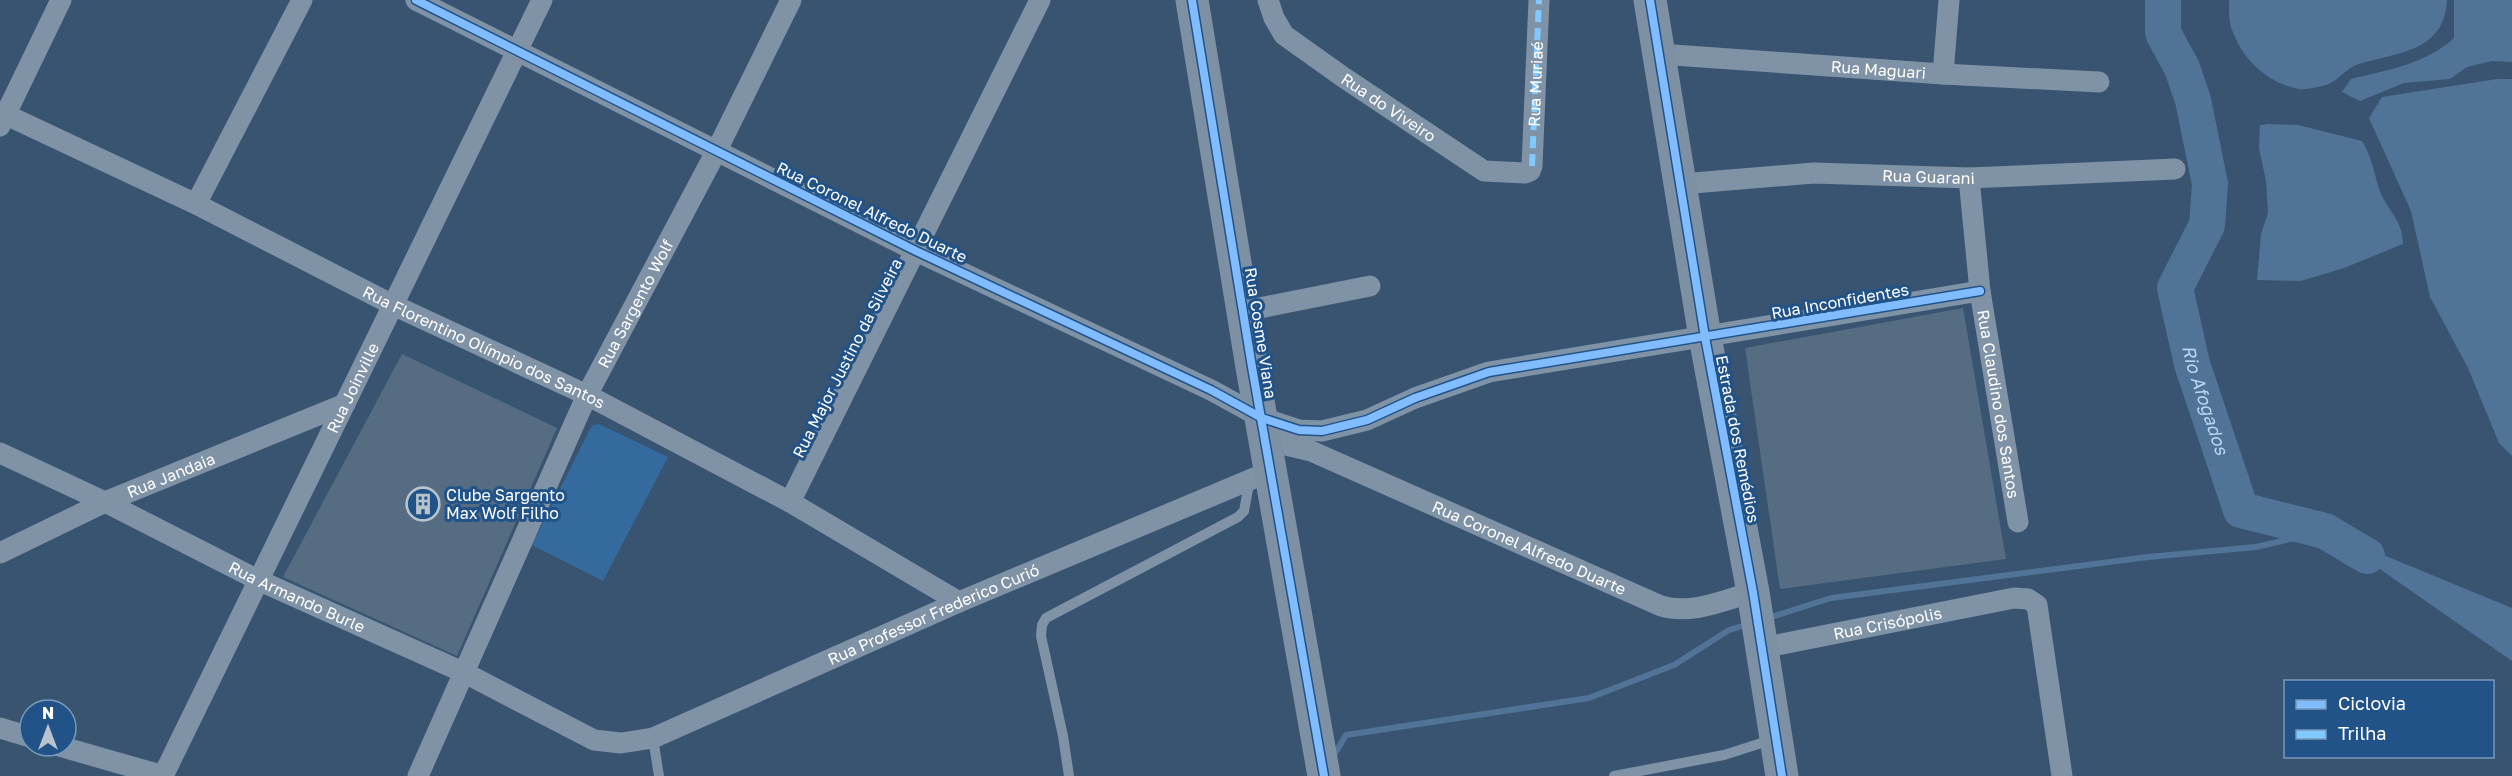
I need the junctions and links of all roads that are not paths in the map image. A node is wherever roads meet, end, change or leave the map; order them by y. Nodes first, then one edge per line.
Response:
1 (61, 0) edge
2 (302, 0) edge
3 (417, 0) edge
4 (542, 0) edge
5 (791, 0) edge
6 (1040, 0) edge
7 (1192, 0) edge
8 (1268, 0) edge
9 (1539, 0) edge
10 (1650, 0) edge
11 (1949, 0) edge
12 (517, 51) junction
13 (1659, 54) junction
14 (1943, 74) junction
15 (2099, 82) dead end
16 (2, 118) edge
17 (717, 150) junction
18 (1532, 166) joint
19 (2175, 169) dead end
20 (1969, 178) junction
21 (1681, 184) junction
22 (196, 204) junction
23 (916, 250) junction
24 (1370, 286) dead end
25 (1980, 291) junction
26 (393, 305) junction
27 (1244, 311) junction
28 (1705, 337) junction
29 (587, 395) junction
30 (345, 404) junction
31 (1262, 452) junction
32 (0, 453) edge
33 (105, 502) junction
34 (790, 502) junction
35 (2018, 522) dead end
36 (0, 553) edge
37 (258, 580) junction
38 (1754, 600) junction
39 (959, 602) junction
40 (1762, 646) junction
41 (465, 673) junction
42 (0, 728) edge
43 (18, 733) edge
44 (653, 738) junction
45 (1776, 738) junction
46 (594, 740) joint
47 (78, 751) edge
48 (1322, 766) edge
49 (164, 776) edge
50 (418, 776) edge
51 (659, 776) edge
52 (1069, 776) edge
53 (1614, 776) edge
54 (1782, 776) edge
55 (2062, 776) edge

1 - 16 street
2 - 22 street
3 - 12 street, Rua Coronel Alfredo Duarte
4 - 12 street, Rua Joinville
5 - 17 street, Rua Sargento Wolf
6 - 23 street, Rua Major Justino da Silveira
7 - 27 main road, Rua Cosme Viana
8 - 18 street, Rua do Viveiro
9 - 18 street, Rua Muriaé
10 - 13 main road, Estrada dos Remédios
11 - 14 street
12 - 17 street, Rua Coronel Alfredo Duarte
12 - 26 street, Rua Joinville
13 - 14 street, Rua Maguari
13 - 21 main road, Estrada dos Remédios
14 - 15 street, Rua Maguari
16 - 22 street, Rua Florentino Olímpio dos Santos
17 - 23 street, Rua Coronel Alfredo Duarte
17 - 29 street, Rua Sargento Wolf
19 - 20 street, Rua Guarani
20 - 21 street, Rua Guarani
20 - 25 street, Rua Claudino dos Santos
21 - 28 main road, Estrada dos Remédios
22 - 26 street, Rua Florentino Olímpio dos Santos
23 - 31 street, Rua Coronel Alfredo Duarte
23 - 34 street, Rua Major Justino da Silveira
24 - 27 street
25 - 28 street, Rua Inconfidentes
25 - 35 street, Rua Claudino dos Santos
26 - 29 street, Rua Florentino Olímpio dos Santos
26 - 30 street, Rua Joinville
27 - 31 main road, Rua Cosme Viana
28 - 31 street, Rua Coronel Alfredo Duarte
28 - 38 main road, Estrada dos Remédios
29 - 34 street, Rua Florentino Olímpio dos Santos
29 - 41 street, Rua Sargento Wolf
30 - 33 street, Rua Jandaia
30 - 37 street, Rua Joinville
31 - 38 street, Rua Coronel Alfredo Duarte
31 - 39 street, Rua Professor Frederico Curió
31 - 48 main road, Rua Cosme Viana
31 - 52 lane
32 - 33 street, Rua Armando Burle
33 - 36 street, Rua Jandaia
33 - 37 street, Rua Armando Burle
34 - 39 street, Rua Florentino Olímpio dos Santos
37 - 41 street, Rua Armando Burle
37 - 49 street, Rua Joinville
38 - 40 main road, Estrada dos Remédios
39 - 44 street, Rua Professor Frederico Curió
40 - 45 main road, Estrada dos Remédios
40 - 55 street, Rua Crisópolis
41 - 46 street, Rua Armando Burle
41 - 50 street, Rua Sargento Wolf
42 - 43 street
44 - 46 street, Rua Professor Frederico Curió
44 - 51 lane
45 - 53 lane
45 - 54 main road, Estrada dos Remédios
47 - 49 street

